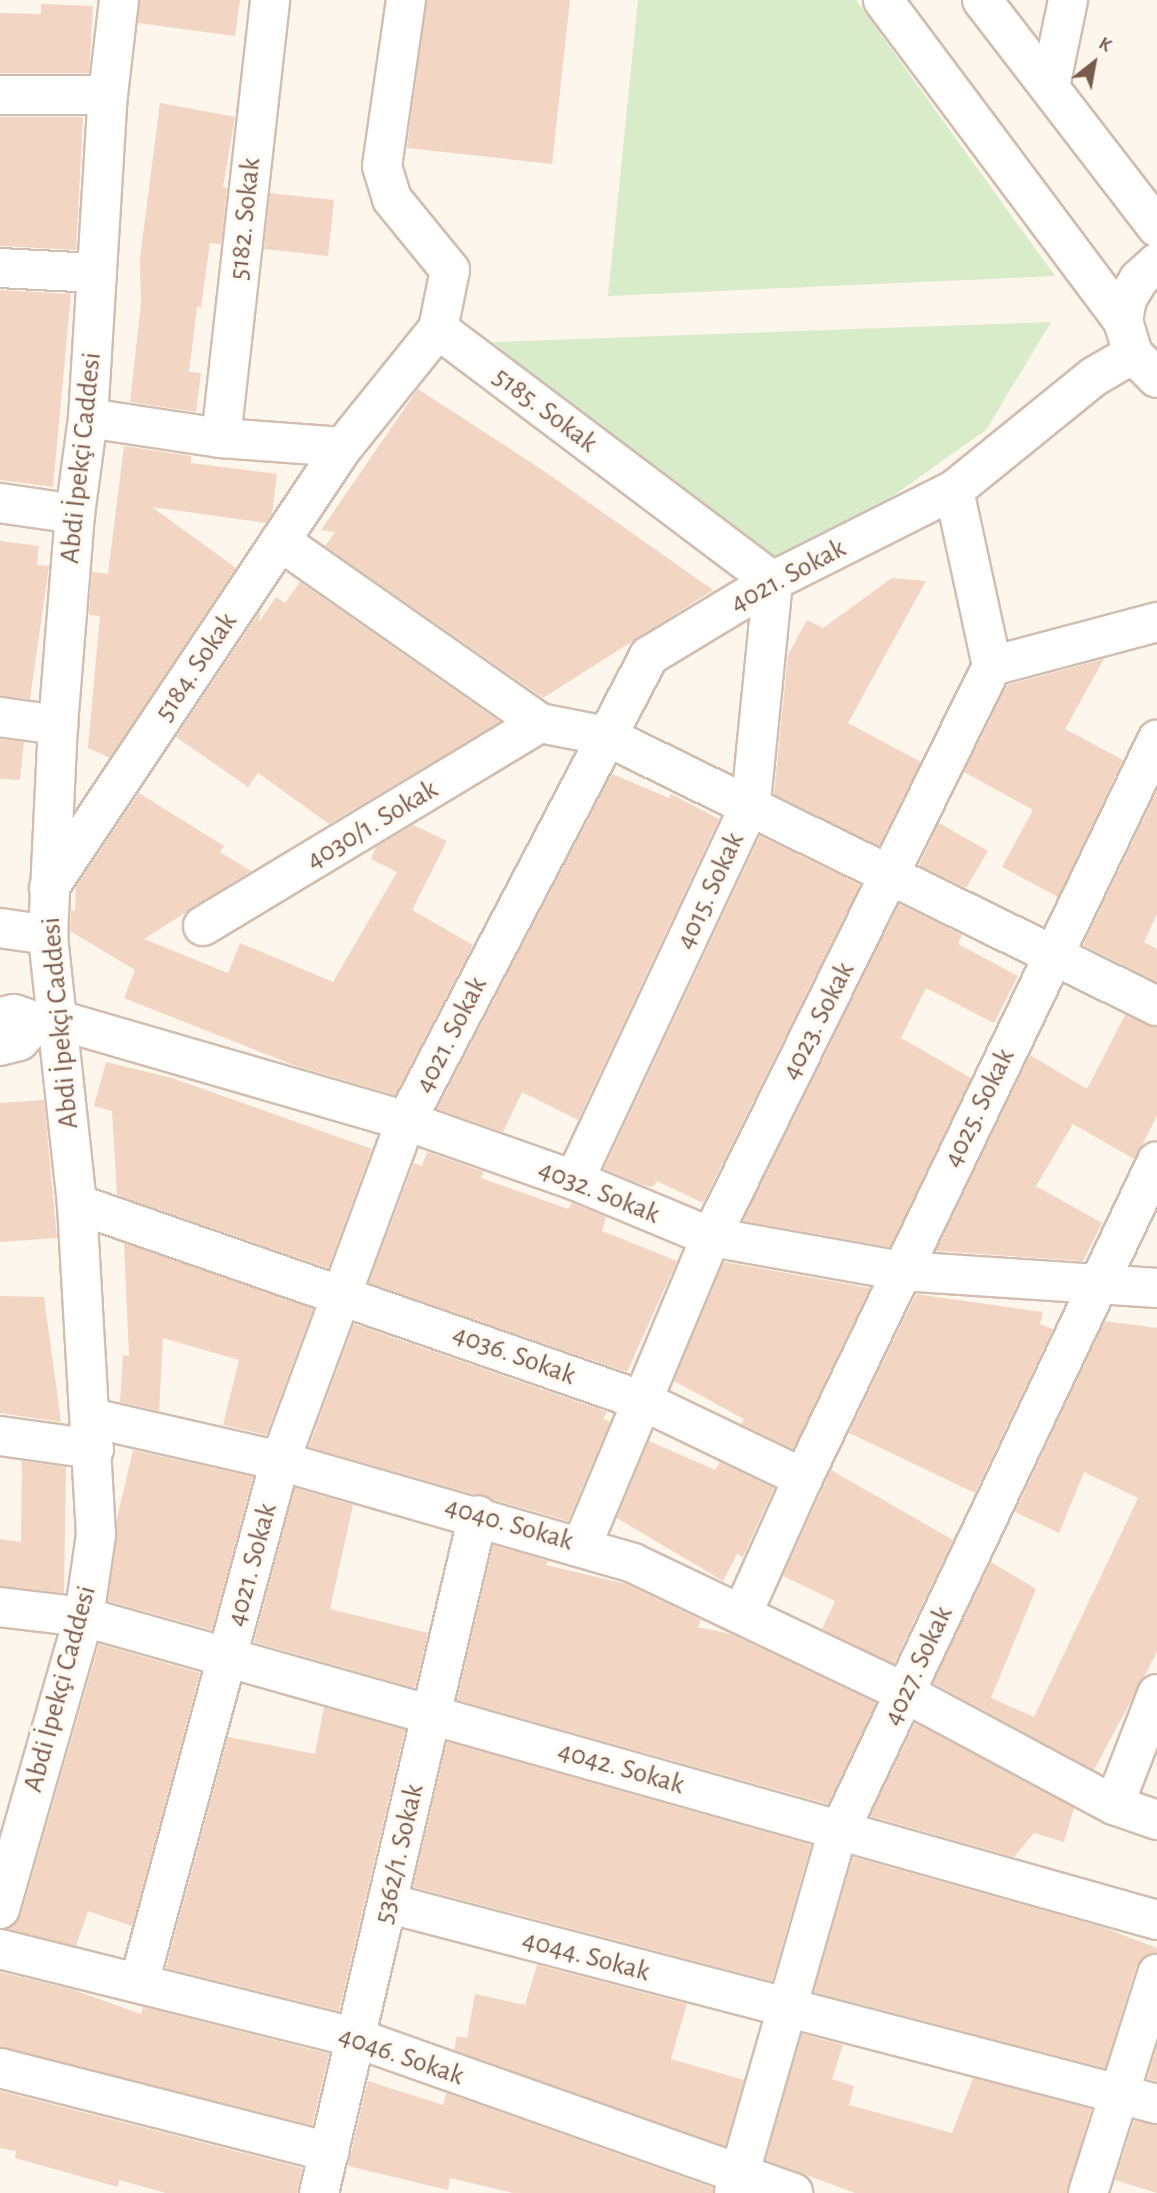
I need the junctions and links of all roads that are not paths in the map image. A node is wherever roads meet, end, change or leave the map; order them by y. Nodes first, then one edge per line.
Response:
1 (118, 0) edge
2 (270, 0) edge
3 (406, 0) edge
4 (883, 0) edge
5 (982, 0) edge
6 (1068, 0) edge
7 (1050, 87) junction
8 (0, 94) edge
9 (108, 94) junction
10 (1157, 227) edge
11 (1157, 263) edge
12 (0, 268) edge
13 (97, 273) junction
14 (438, 329) junction
15 (1138, 351) edge
16 (88, 418) junction
17 (221, 438) junction
18 (343, 447) junction
19 (954, 490) junction
20 (0, 503) edge
21 (75, 514) junction
22 (280, 541) junction
23 (773, 581) junction
24 (1157, 621) edge
25 (992, 666) junction
26 (0, 717) edge
27 (540, 723) junction
28 (58, 725) junction
29 (606, 736) junction
30 (1157, 740) edge
31 (751, 803) junction
32 (892, 874) junction
33 (50, 888) junction
34 (203, 926) dead end
35 (0, 928) edge
36 (48, 935) junction
37 (1054, 953) junction
38 (1157, 1006) edge
39 (31, 1020) edge
40 (0, 1046) edge
41 (406, 1121) junction
42 (1157, 1161) edge
43 (575, 1180) junction
44 (77, 1204) junction
45 (711, 1237) junction
46 (902, 1270) junction
47 (1100, 1282) junction
48 (1157, 1288) edge
49 (342, 1294) junction
50 (643, 1401) junction
51 (93, 1433) junction
52 (0, 1436) edge
53 (279, 1461) junction
54 (803, 1478) junction
55 (478, 1515) junction
56 (582, 1545) junction
57 (0, 1607) edge
58 (743, 1612) junction
59 (84, 1616) junction
60 (227, 1658) junction
61 (905, 1693) junction
62 (1157, 1694) edge
63 (432, 1714) junction
64 (1114, 1805) junction
65 (1157, 1820) edge
66 (841, 1829) junction
67 (387, 1903) junction
68 (0, 1909) edge
69 (1157, 1920) edge
70 (0, 1949) edge
71 (1157, 1974) edge
72 (139, 1983) junction
73 (784, 2009) junction
74 (356, 2038) junction
75 (0, 2068) edge
76 (1117, 2093) junction
77 (1157, 2104) edge
78 (329, 2152) junction
79 (736, 2185) edge
80 (319, 2193) edge
81 (793, 2193) edge
82 (1088, 2193) edge

1 - 9 street, Abdi İpekçi Caddesi
2 - 17 street, 5182. Sokak
3 - 14 street
4 - 15 street
5 - 7 street
6 - 7 street
7 - 10 street
8 - 9 street
9 - 13 street, Abdi İpekçi Caddesi
11 - 15 street
12 - 13 street
13 - 16 street, Abdi İpekçi Caddesi
14 - 18 street
14 - 23 street, 5185. Sokak
15 - 19 street, 4021. Sokak
16 - 17 street
16 - 21 street, Abdi İpekçi Caddesi
17 - 18 street
18 - 22 street, 5184. Sokak
19 - 23 street, 4021. Sokak
19 - 25 street
20 - 21 street
21 - 28 street, Abdi İpekçi Caddesi
22 - 27 street
22 - 33 street, 5184. Sokak
23 - 29 street, 4021. Sokak
23 - 31 street, 4015. Sokak
24 - 25 street
25 - 32 street, 4023. Sokak
26 - 28 street
27 - 29 street
27 - 34 street, 4030/1. Sokak
28 - 33 street, Abdi İpekçi Caddesi
29 - 31 street
29 - 41 street, 4021. Sokak
30 - 37 street, 4025. Sokak
31 - 32 street
31 - 43 street, 4015. Sokak
32 - 37 street
32 - 45 street, 4023. Sokak
33 - 36 street, Abdi İpekçi Caddesi
35 - 36 street
36 - 39 street, Abdi İpekçi Caddesi
37 - 38 street
37 - 46 street, 4025. Sokak
39 - 40 street
39 - 41 street, 4032. Sokak
39 - 44 street, Abdi İpekçi Caddesi
41 - 43 street, 4032. Sokak
41 - 49 street, 4021. Sokak
42 - 47 street, 4027. Sokak
43 - 45 street, 4032. Sokak
44 - 49 street, 4036. Sokak
44 - 51 street, Abdi İpekçi Caddesi
45 - 46 street, 4032. Sokak
45 - 50 street, 4023. Sokak
46 - 47 street, 4032. Sokak
46 - 54 street, 4025. Sokak
47 - 48 street, 4032. Sokak
47 - 61 street, 4027. Sokak
49 - 50 street, 4036. Sokak
49 - 53 street, 4021. Sokak
50 - 54 street, 4036. Sokak
50 - 56 street, 4023. Sokak
51 - 52 street, 4040. Sokak
51 - 53 street, 4040. Sokak
51 - 59 street, Abdi İpekçi Caddesi
53 - 55 street, 4040. Sokak
53 - 60 street, 4021. Sokak
54 - 58 street
55 - 56 street, 4040. Sokak
55 - 63 street, 5362/1. Sokak
56 - 58 street, 4040. Sokak
57 - 59 street, 4042. Sokak
58 - 61 street, 4040. Sokak
59 - 60 street, 4042. Sokak
59 - 68 street, Abdi İpekçi Caddesi
60 - 63 street, 4042. Sokak
60 - 72 street, 4021. Sokak
61 - 64 street, 4040. Sokak
61 - 66 street, 4027. Sokak
62 - 64 street
63 - 66 street, 4042. Sokak
63 - 67 street, 5362/1. Sokak
64 - 65 street
66 - 69 street, 4042. Sokak
66 - 73 street, 4027. Sokak
67 - 73 street, 4044. Sokak
67 - 74 street, 5362/1. Sokak
70 - 72 street, 4046. Sokak
71 - 76 street
72 - 74 street, 4046. Sokak
73 - 76 street, 4044. Sokak
73 - 79 street, 4027. Sokak
74 - 78 street, 5362/1. Sokak
74 - 79 street, 4046. Sokak
75 - 78 street
76 - 77 street
76 - 82 street
78 - 80 street, 5362/1. Sokak
79 - 81 street, 4046. Sokak

